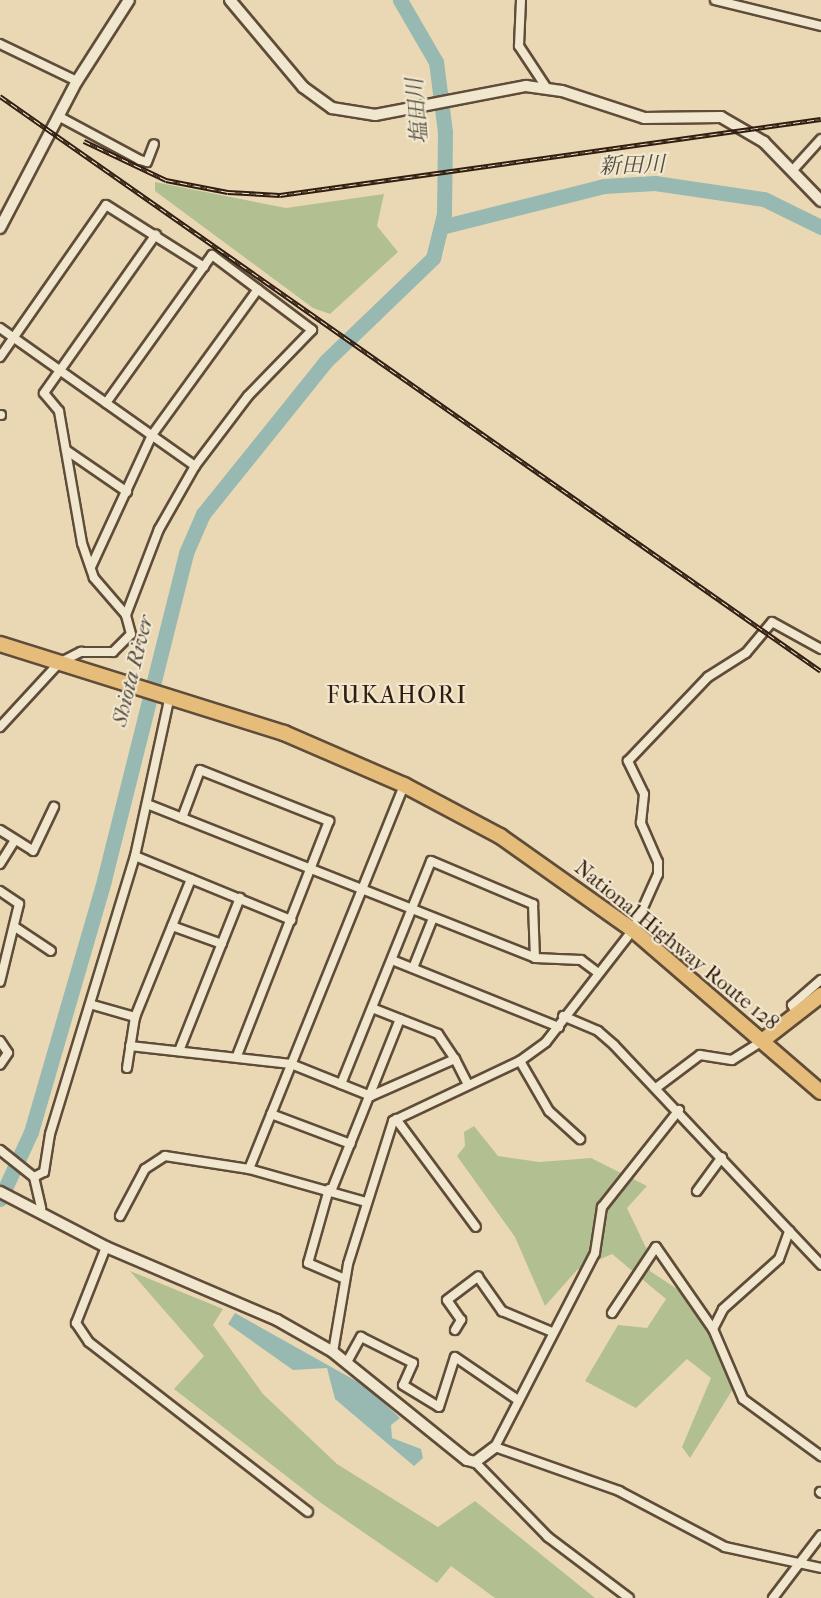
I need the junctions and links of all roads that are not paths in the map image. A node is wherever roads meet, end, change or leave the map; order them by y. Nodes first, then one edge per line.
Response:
1 (129, 0) edge
2 (230, 0) edge
3 (521, 0) edge
4 (715, 0) edge
5 (821, 26) edge
6 (0, 44) edge
7 (77, 81) junction
8 (546, 87) junction
9 (58, 116) junction
10 (821, 139) edge
11 (154, 144) dead end
12 (792, 171) junction
13 (821, 201) edge
14 (0, 228) edge
15 (156, 234) junction
16 (204, 267) junction
17 (258, 289) junction
18 (0, 328) edge
19 (13, 337) junction
20 (0, 357) edge
21 (61, 370) junction
22 (106, 403) junction
23 (152, 435) junction
24 (66, 450) junction
25 (195, 466) junction
26 (127, 492) junction
27 (91, 567) junction
28 (126, 615) junction
29 (0, 644) edge
30 (821, 649) edge
31 (59, 663) junction
32 (170, 696) junction
33 (0, 727) edge
34 (404, 785) junction
35 (147, 804) junction
36 (54, 807) dead end
37 (183, 819) junction
38 (0, 830) edge
39 (15, 840) junction
40 (135, 856) junction
41 (0, 864) edge
42 (309, 869) junction
43 (191, 879) junction
44 (0, 891) edge
45 (361, 891) junction
46 (240, 898) junction
47 (411, 909) junction
48 (433, 918) junction
49 (291, 920) junction
50 (172, 926) junction
51 (15, 927) junction
52 (633, 930) junction
53 (222, 944) junction
54 (51, 951) dead end
55 (536, 958) junction
56 (392, 960) junction
57 (413, 968) junction
58 (598, 973) junction
59 (821, 980) edge
60 (0, 982) edge
61 (821, 995) edge
62 (93, 1005) junction
63 (372, 1008) junction
64 (797, 1014) junction
65 (563, 1016) junction
66 (135, 1017) junction
67 (400, 1019) junction
68 (559, 1027) junction
69 (0, 1041) edge
70 (762, 1041) junction
71 (130, 1046) junction
72 (179, 1051) junction
73 (237, 1056) junction
74 (455, 1059) junction
75 (520, 1061) junction
76 (291, 1064) junction
77 (0, 1065) edge
78 (127, 1068) dead end
79 (341, 1084) junction
80 (468, 1085) junction
81 (656, 1088) junction
82 (821, 1092) edge
83 (371, 1096) junction
84 (679, 1110) junction
85 (271, 1114) junction
86 (396, 1119) junction
87 (580, 1139) dead end
88 (351, 1144) junction
89 (0, 1150) edge
90 (722, 1157) junction
91 (249, 1169) junction
92 (34, 1178) junction
93 (331, 1189) junction
94 (697, 1191) dead end
95 (0, 1192) edge
96 (366, 1202) junction
97 (41, 1212) junction
98 (120, 1216) dead end
99 (476, 1227) dead end
100 (789, 1231) junction
101 (106, 1246) junction
102 (821, 1266) edge
103 (345, 1279) junction
104 (612, 1313) dead end
105 (713, 1329) junction
106 (455, 1330) dead end
107 (552, 1332) junction
108 (333, 1352) junction
109 (347, 1362) junction
110 (518, 1400) junction
111 (495, 1447) junction
112 (821, 1456) edge
113 (475, 1462) junction
114 (308, 1512) dead end
115 (821, 1535) edge
116 (800, 1563) junction
117 (821, 1568) edge
118 (629, 1598) edge
119 (773, 1598) edge

1 - 7 street
2 - 8 street
3 - 8 street
4 - 5 street
6 - 7 street
7 - 9 street
8 - 12 street
9 - 11 street
9 - 14 street
10 - 12 street
12 - 13 street
15 - 16 street
15 - 19 street
15 - 21 street
16 - 17 street
16 - 22 street
17 - 23 street
17 - 25 street
18 - 19 street
19 - 20 street
19 - 21 street
21 - 22 street
21 - 24 street
22 - 23 street
23 - 25 street
23 - 26 street
24 - 26 street
24 - 27 street
25 - 28 street
26 - 27 street
27 - 28 street
28 - 31 street
29 - 31 highway, National Highway Route 128
30 - 52 street
31 - 32 highway, National Highway Route 128
31 - 33 street
32 - 34 highway, National Highway Route 128
32 - 35 street
34 - 45 street
34 - 52 highway, National Highway Route 128
35 - 37 street
35 - 40 street
36 - 39 street
37 - 42 street
37 - 42 street
38 - 39 street
39 - 41 street
40 - 43 street
40 - 62 street
42 - 45 street
42 - 49 street
43 - 46 street
43 - 50 street
44 - 51 street
45 - 47 street
45 - 76 street
46 - 49 street
46 - 53 street
47 - 48 street
47 - 55 street
47 - 56 street
48 - 55 street
48 - 57 street
49 - 73 street
50 - 53 street
50 - 66 street
51 - 54 street
51 - 60 street
52 - 58 street
52 - 70 highway, National Highway Route 128
53 - 72 street
55 - 58 street
56 - 57 street
56 - 63 street
57 - 68 street
58 - 65 street
59 - 64 street
61 - 64 highway
62 - 66 street
62 - 92 street
63 - 67 street
63 - 79 street
64 - 70 highway
65 - 68 street
65 - 81 street
66 - 71 street
67 - 74 street
67 - 83 street
68 - 75 street
69 - 77 street
70 - 81 street
70 - 82 highway, National Highway Route 128
71 - 72 street
71 - 78 street
72 - 73 street
73 - 76 street
74 - 80 street
74 - 83 street
75 - 80 street
75 - 87 street
76 - 79 street
76 - 85 street
79 - 83 street
80 - 86 street
81 - 84 street
83 - 88 street
84 - 90 street
84 - 107 street
85 - 88 street
85 - 91 street
86 - 96 street
86 - 99 street
88 - 93 street
89 - 92 street
90 - 94 street
90 - 100 street
91 - 93 street
91 - 98 street
92 - 97 street
93 - 96 street
93 - 103 street
95 - 97 street
96 - 103 street
97 - 101 street
100 - 102 street
100 - 105 street
101 - 108 street
101 - 114 street
103 - 108 street
104 - 105 street
105 - 112 street
106 - 107 street
107 - 110 street
108 - 109 street
109 - 110 street
109 - 113 street
110 - 111 street
111 - 113 street
111 - 116 street
113 - 118 street
115 - 116 street
116 - 117 street
116 - 119 street

